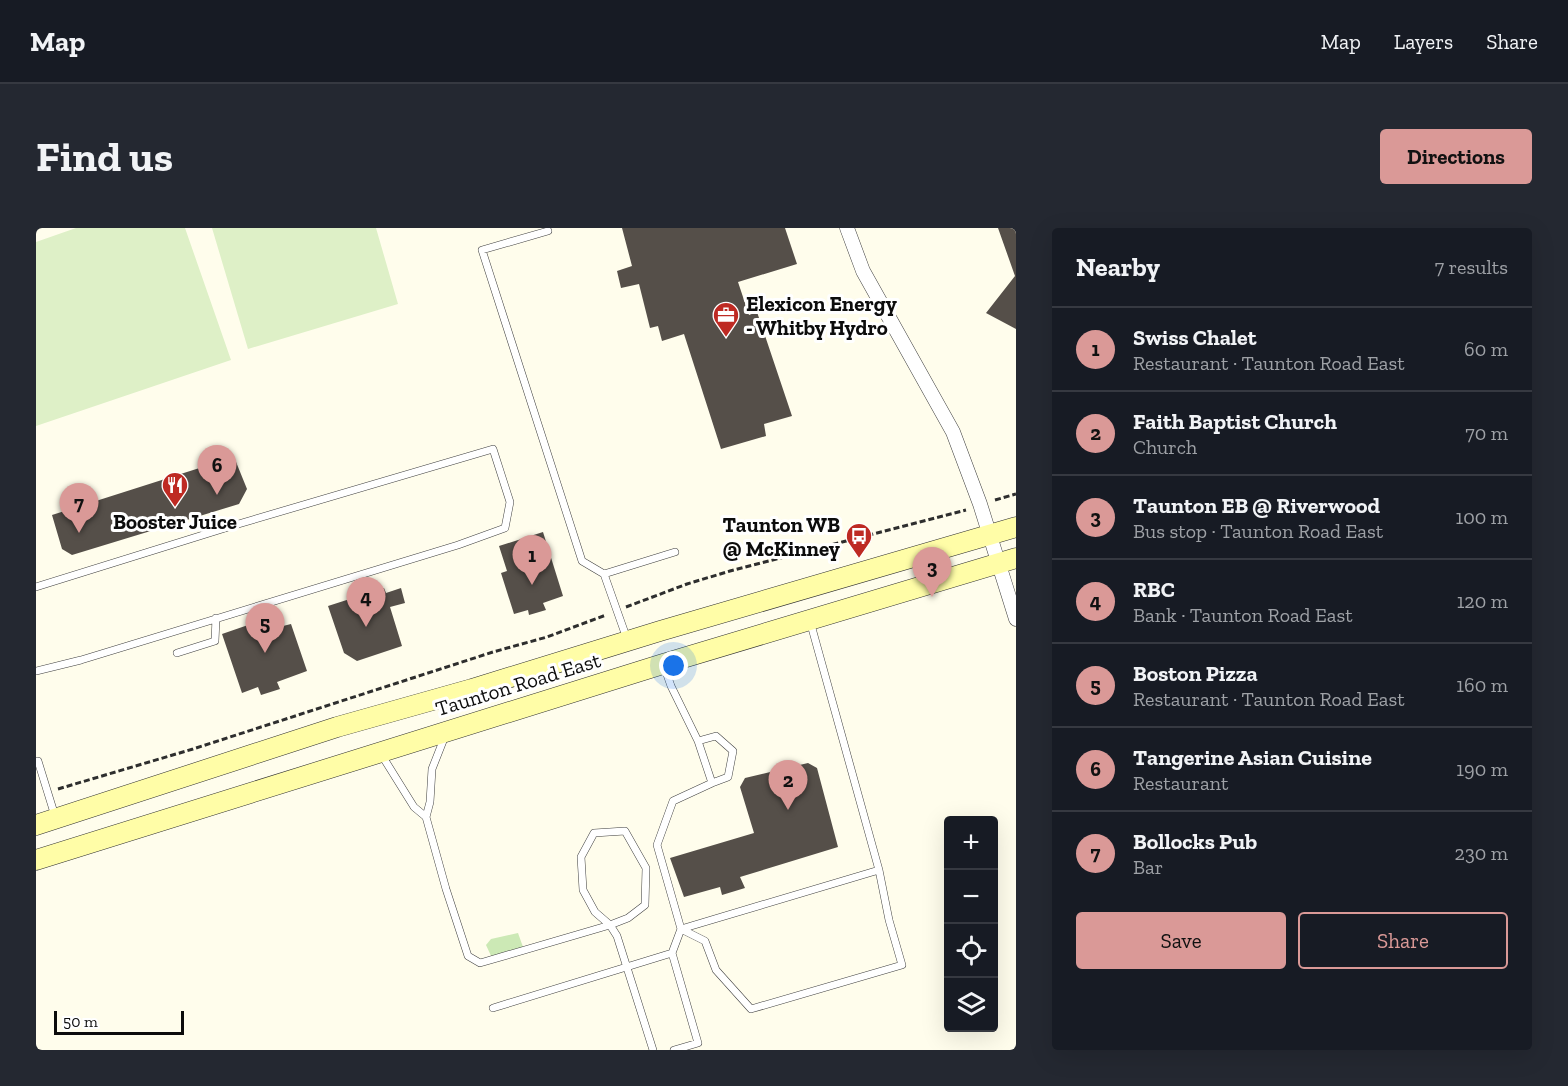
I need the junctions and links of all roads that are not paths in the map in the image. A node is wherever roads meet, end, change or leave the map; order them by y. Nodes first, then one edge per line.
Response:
1 (847, 228) edge
2 (548, 231) dead end
3 (1016, 527) edge
4 (989, 535) junction
5 (675, 552) dead end
6 (1007, 561) edge
7 (604, 574) junction
8 (36, 587) edge
9 (216, 618) junction
10 (1016, 619) edge
11 (810, 620) junction
12 (627, 641) junction
13 (177, 653) dead end
14 (663, 664) junction
15 (36, 670) edge
16 (447, 731) junction
17 (698, 741) junction
18 (380, 752) junction
19 (37, 759) edge
20 (712, 783) junction
21 (426, 817) junction
22 (56, 818) junction
23 (36, 825) edge
24 (36, 860) edge
25 (879, 870) junction
26 (610, 926) junction
27 (681, 929) junction
28 (672, 953) junction
29 (627, 966) junction
30 (493, 1008) dead end
31 (653, 1050) edge
32 (674, 1050) edge

1 - 4 street
2 - 7 lane
3 - 4 main road, Taunton Road East
4 - 6 street
4 - 12 main road, Taunton Road East
5 - 7 lane
6 - 10 street
6 - 11 main road, Taunton Road East
7 - 12 lane
8 - 9 lane
9 - 13 lane
9 - 15 lane
11 - 14 main road, Taunton Road East
11 - 25 lane
12 - 22 main road, Taunton Road East
14 - 16 main road, Taunton Road East
14 - 17 lane
16 - 18 main road, Taunton Road East
16 - 21 lane
17 - 20 lane
17 - 20 lane
18 - 21 lane
18 - 24 main road, Taunton Road East
19 - 22 lane
20 - 27 lane
21 - 26 lane
22 - 23 main road, Taunton Road East
25 - 27 lane
25 - 27 lane
26 - 26 lane
26 - 29 lane
27 - 28 lane
28 - 29 lane
28 - 32 lane
29 - 30 lane
29 - 31 lane

